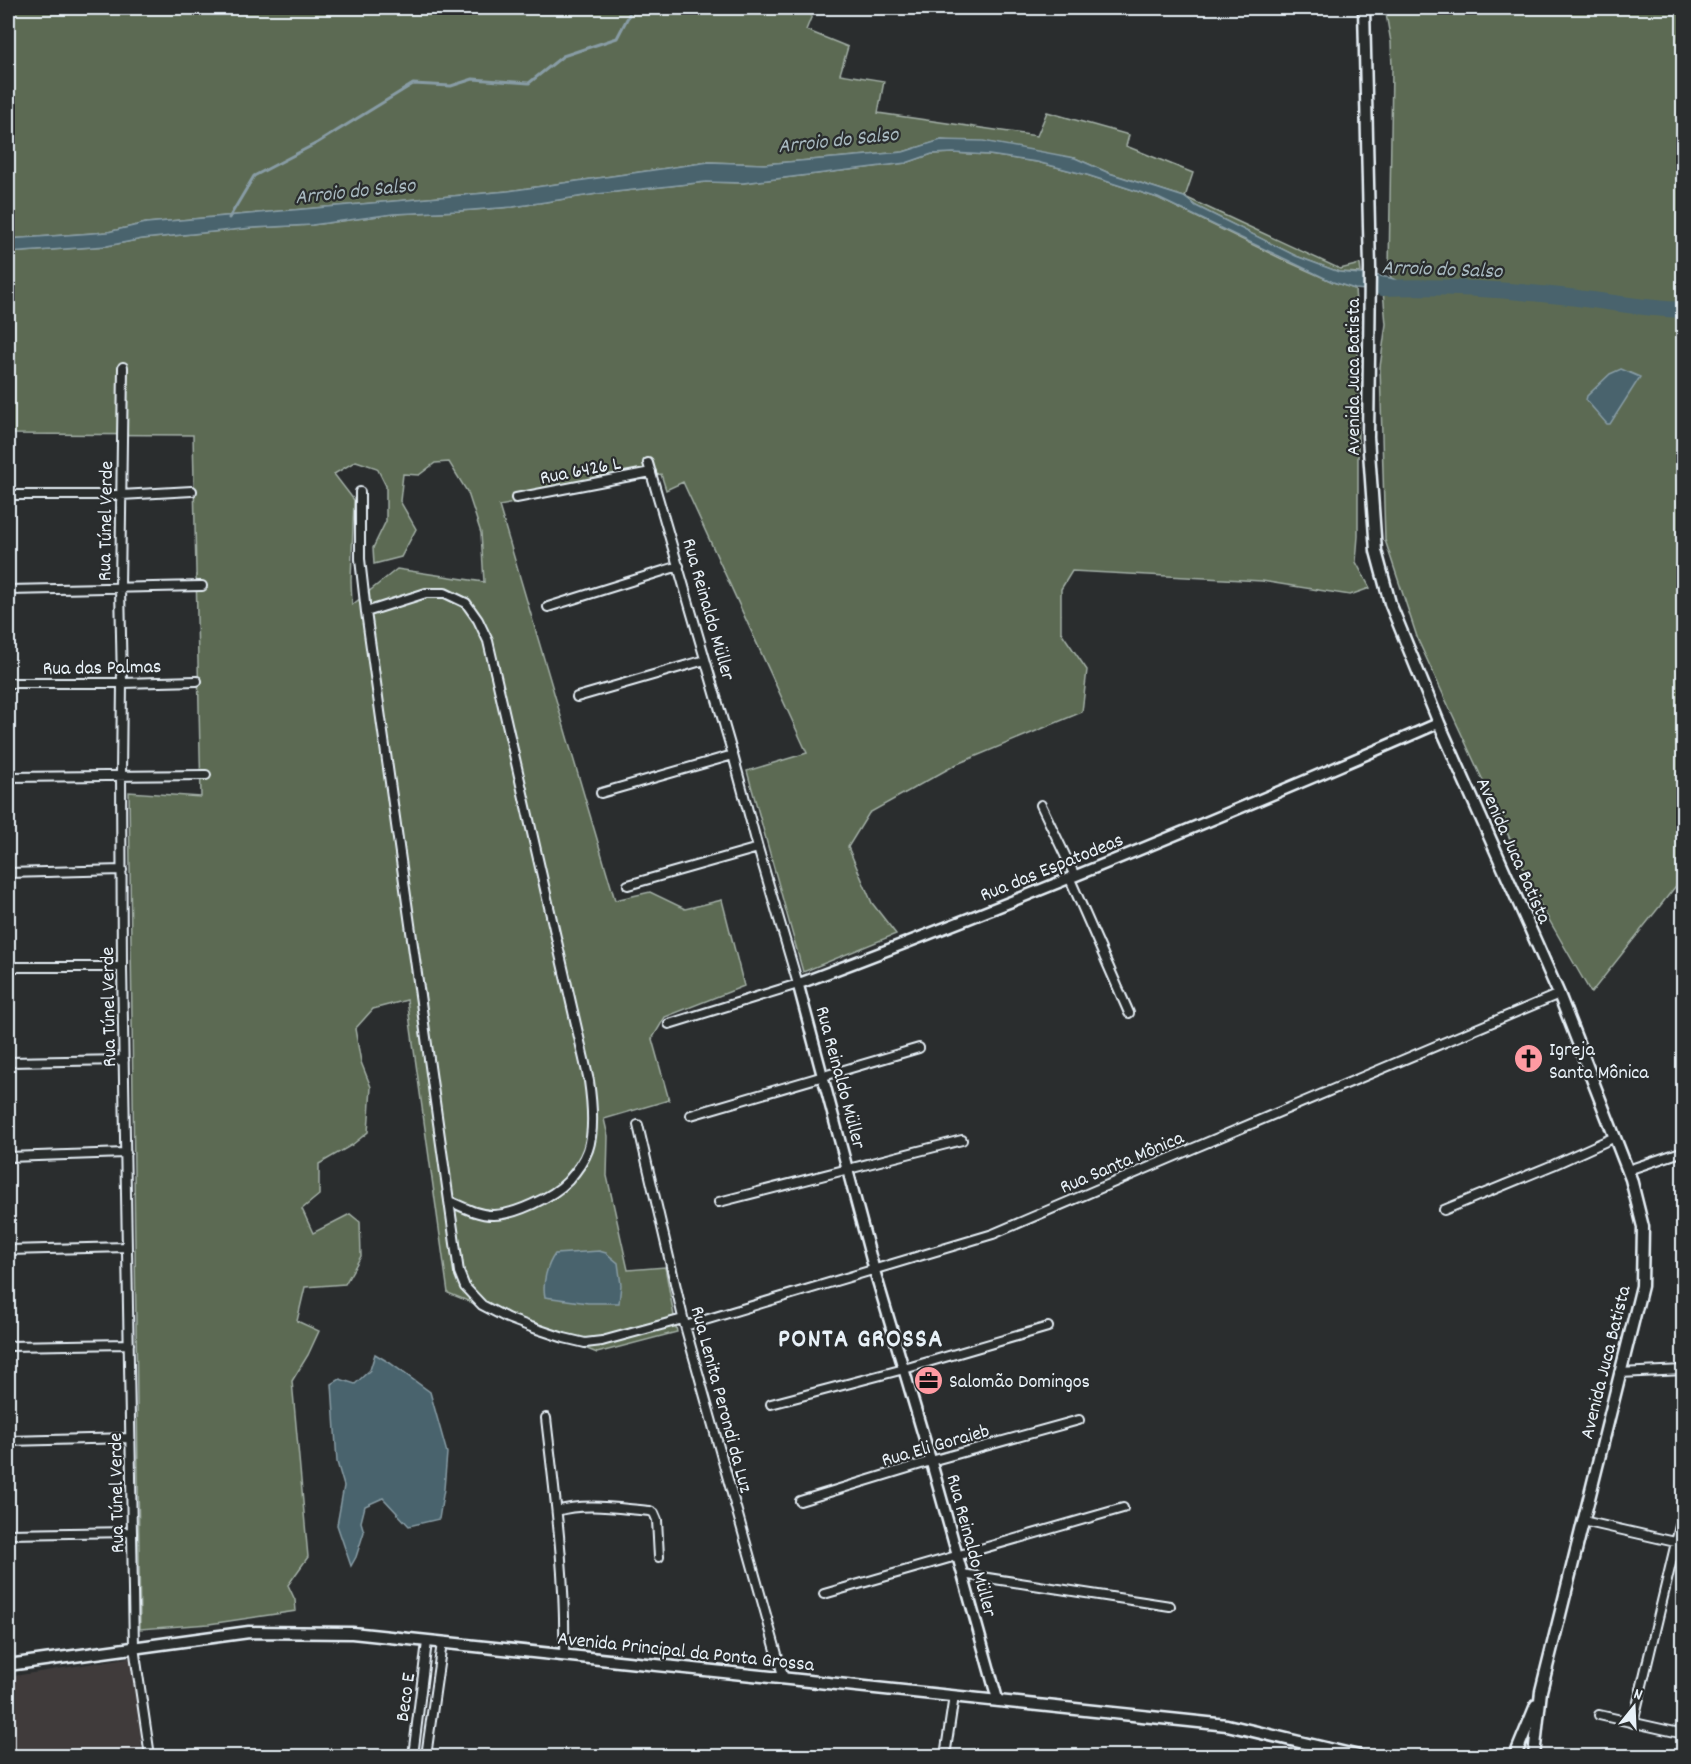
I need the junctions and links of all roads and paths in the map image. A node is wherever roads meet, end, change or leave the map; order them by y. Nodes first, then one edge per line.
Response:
1 (1364, 8) edge
2 (123, 367) dead end
3 (648, 463) dead end
4 (651, 472) junction
5 (192, 491) dead end
6 (360, 492) dead end
7 (8, 495) edge
8 (121, 495) junction
9 (516, 498) dead end
10 (679, 566) junction
11 (202, 586) dead end
12 (120, 588) junction
13 (8, 590) edge
14 (548, 607) dead end
15 (366, 612) junction
16 (705, 660) junction
17 (197, 681) dead end
18 (8, 683) edge
19 (122, 683) junction
20 (577, 697) dead end
21 (1438, 723) junction
22 (733, 755) junction
23 (206, 775) dead end
24 (121, 776) junction
25 (8, 777) edge
26 (601, 793) dead end
27 (1041, 805) dead end
28 (758, 848) junction
29 (122, 870) junction
30 (8, 873) edge
31 (1072, 877) junction
32 (628, 885) dead end
33 (8, 966) edge
34 (122, 967) junction
35 (798, 984) junction
36 (1559, 994) junction
37 (1129, 1012) dead end
38 (669, 1024) dead end
39 (919, 1048) dead end
40 (124, 1060) junction
41 (8, 1062) edge
42 (823, 1076) junction
43 (692, 1115) dead end
44 (638, 1125) dead end
45 (1615, 1137) junction
46 (962, 1140) dead end
47 (1683, 1151) edge
48 (126, 1154) junction
49 (8, 1157) edge
50 (848, 1169) junction
51 (1628, 1170) junction
52 (449, 1201) junction
53 (719, 1202) dead end
54 (1444, 1210) dead end
55 (127, 1247) junction
56 (8, 1250) edge
57 (874, 1269) junction
58 (684, 1323) junction
59 (1048, 1327) dead end
60 (129, 1344) junction
61 (8, 1346) edge
62 (904, 1369) junction
63 (1683, 1370) edge
64 (1619, 1373) junction
65 (771, 1404) dead end
66 (546, 1418) dead end
67 (1079, 1420) dead end
68 (130, 1438) junction
69 (8, 1441) edge
70 (931, 1461) junction
71 (800, 1501) dead end
72 (1123, 1508) dead end
73 (1683, 1509) edge
74 (557, 1511) junction
75 (1583, 1521) junction
76 (132, 1532) junction
77 (8, 1534) edge
78 (1680, 1544) edge
79 (957, 1556) junction
80 (659, 1557) dead end
81 (962, 1574) junction
82 (824, 1594) dead end
83 (1170, 1606) dead end
84 (427, 1642) junction
85 (442, 1643) junction
86 (135, 1647) junction
87 (564, 1656) junction
88 (8, 1665) edge
89 (784, 1679) junction
90 (1541, 1691) junction
91 (954, 1696) junction
92 (998, 1701) junction
93 (1599, 1715) dead end
94 (1633, 1723) junction
95 (1683, 1734) edge
96 (150, 1756) edge
97 (413, 1756) edge
98 (426, 1756) edge
99 (945, 1756) edge
100 (1359, 1756) edge
101 (1515, 1756) edge
102 (1534, 1756) edge

1 - 21 main road, Avenida Juca Batista
2 - 8 street, Rua Túnel Verde
3 - 4 street, Rua Reinaldo Müller
4 - 9 street, Rua 6426 L
4 - 10 street, Rua Reinaldo Müller
5 - 8 street
6 - 15 street, Rua Santa Mônica
7 - 8 street
8 - 12 street, Rua Túnel Verde
10 - 14 street
10 - 16 street, Rua Reinaldo Müller
11 - 12 street
12 - 13 street
12 - 19 street, Rua Túnel Verde
15 - 52 street, Rua Santa Mônica
15 - 52 street
16 - 20 street
16 - 22 street, Rua Reinaldo Müller
17 - 19 street, Rua das Palmas
18 - 19 street, Rua das Palmas
19 - 24 street, Rua Túnel Verde
21 - 31 street, Rua das Espatodeas
21 - 36 main road, Avenida Juca Batista
22 - 26 street
22 - 28 street, Rua Reinaldo Müller
23 - 24 street
24 - 25 street
24 - 29 street, Rua Túnel Verde
27 - 31 street
28 - 32 street
28 - 35 street, Rua Reinaldo Müller
29 - 30 street
29 - 34 street, Rua Túnel Verde
31 - 35 street, Rua das Espatodeas
31 - 37 street
33 - 34 street
34 - 40 street, Rua Túnel Verde
35 - 38 street, Rua das Espatodeas
35 - 42 street, Rua Reinaldo Müller
36 - 45 main road, Avenida Juca Batista
36 - 57 street, Rua Santa Mônica
39 - 42 street
40 - 41 street
40 - 48 street, Rua Túnel Verde
42 - 43 street
42 - 50 street, Rua Reinaldo Müller
44 - 58 street, Rua Lenita Perondi da Luz
45 - 51 main road, Avenida Juca Batista
45 - 54 street
46 - 50 street
47 - 51 street
48 - 49 street
48 - 55 street, Rua Túnel Verde
50 - 53 street
50 - 57 street, Rua Reinaldo Müller
51 - 64 main road, Avenida Juca Batista
52 - 58 street, Rua Santa Mônica
55 - 56 street
55 - 60 street, Rua Túnel Verde
57 - 58 street, Rua Santa Mônica
57 - 62 street, Rua Reinaldo Müller
58 - 89 street, Rua Lenita Perondi da Luz
59 - 62 street
60 - 61 street
60 - 68 street, Rua Túnel Verde
62 - 65 street
62 - 70 street, Rua Reinaldo Müller
63 - 64 street
64 - 75 main road, Avenida Juca Batista
66 - 74 street
67 - 70 street, Rua Eli Goraieb
68 - 69 street
68 - 76 street, Rua Túnel Verde
70 - 71 street, Rua Eli Goraieb
70 - 79 street, Rua Reinaldo Müller
72 - 79 street
73 - 78 street
74 - 80 street
74 - 87 street
75 - 78 street
75 - 90 main road, Avenida Juca Batista
76 - 77 street
76 - 86 street, Rua Túnel Verde
78 - 94 street
79 - 81 street, Rua Reinaldo Müller
79 - 82 street
81 - 83 street
81 - 92 street, Rua Reinaldo Müller
84 - 85 main road, Avenida Principal da Ponta Grossa
84 - 86 main road, Avenida Principal da Ponta Grossa
84 - 97 street, Beco E
85 - 87 main road, Avenida Principal da Ponta Grossa
85 - 98 street
86 - 88 main road, Avenida Principal da Ponta Grossa
86 - 96 street, Rua Túnel Verde
87 - 89 main road, Avenida Principal da Ponta Grossa
89 - 91 main road, Avenida Principal da Ponta Grossa
90 - 101 main road, Avenida Juca Batista
90 - 102 main road, Avenida Juca Batista
91 - 92 main road, Avenida Principal da Ponta Grossa
91 - 99 street
92 - 100 main road, Avenida Principal da Ponta Grossa
93 - 94 street
94 - 95 street

